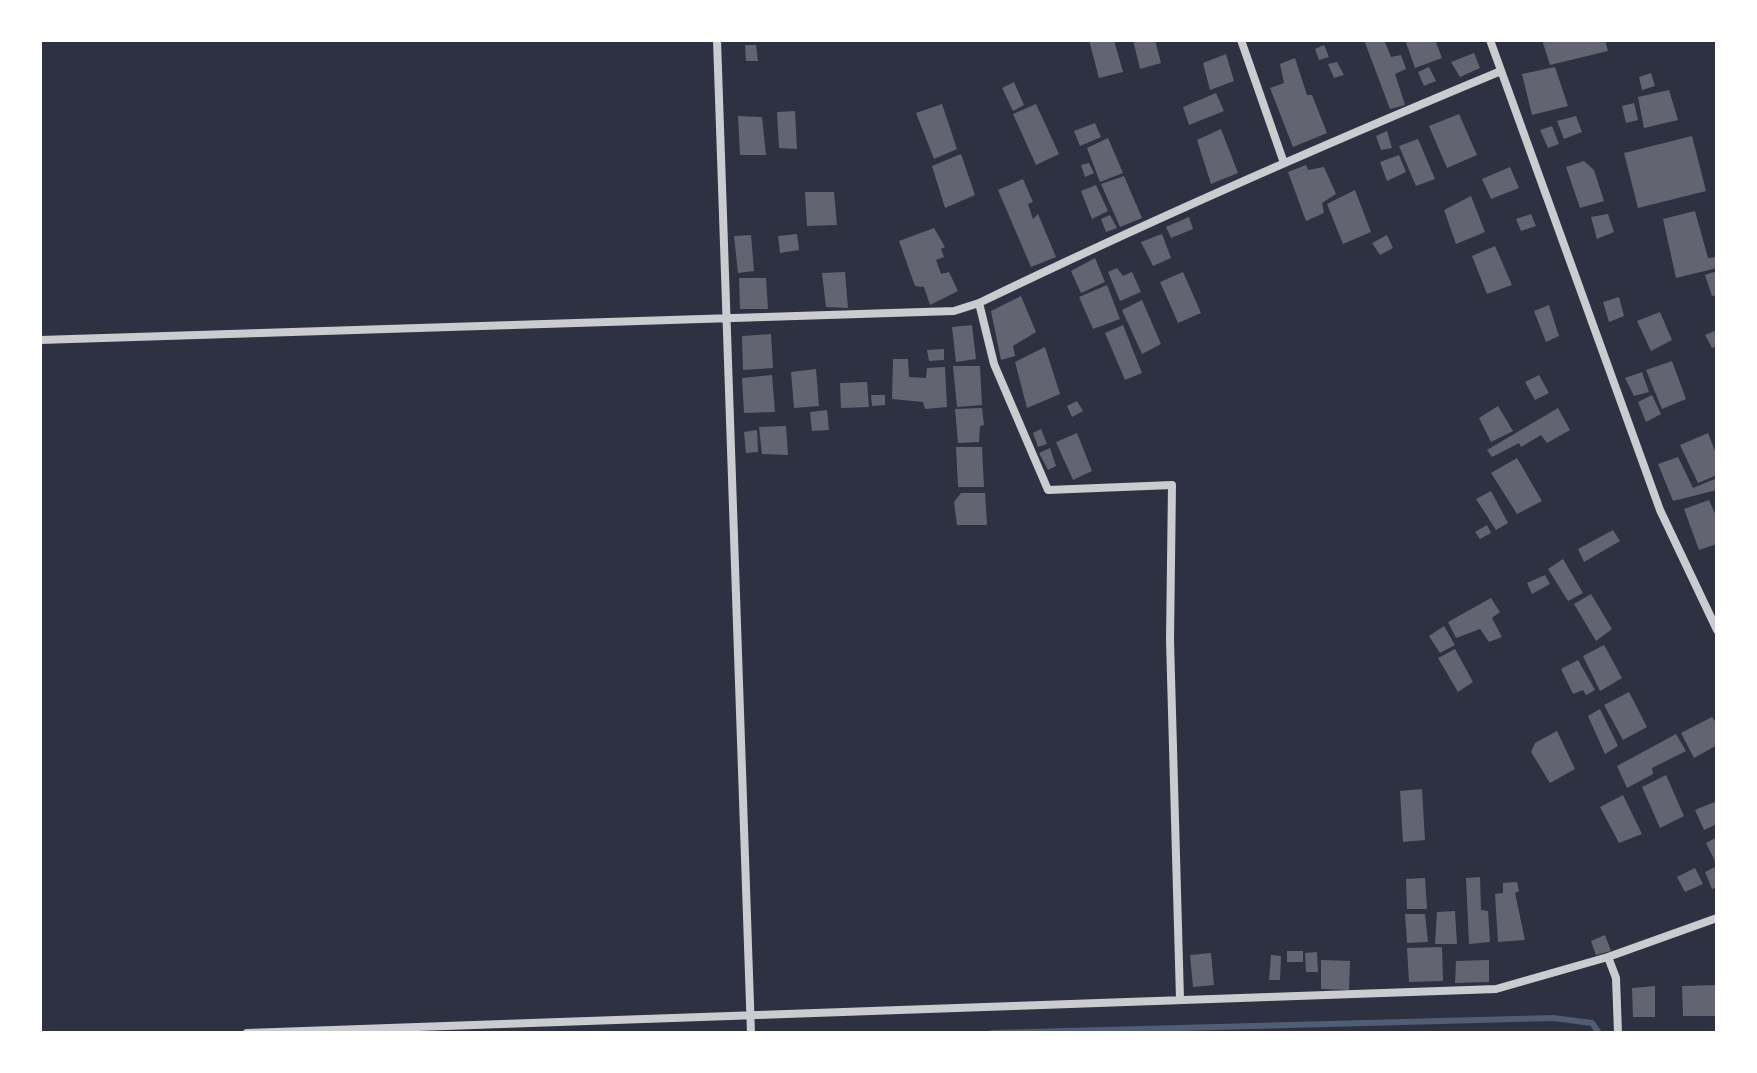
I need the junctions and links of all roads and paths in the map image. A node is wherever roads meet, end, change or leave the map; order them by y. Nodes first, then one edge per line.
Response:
1 (717, 40) edge
2 (1241, 40) edge
3 (1490, 40) edge
4 (1501, 71) junction
5 (1284, 163) junction
6 (979, 303) junction
7 (729, 315) junction
8 (40, 340) edge
9 (1717, 630) edge
10 (1717, 918) edge
11 (1608, 957) junction
12 (1180, 999) junction
13 (750, 1025) edge
14 (247, 1033) edge
15 (1618, 1033) edge

1 - 7 street
2 - 5 street
3 - 4 street
4 - 5 street
4 - 9 street
5 - 6 street
6 - 7 street
6 - 12 street
7 - 8 street
7 - 13 street
10 - 11 street
11 - 12 street
11 - 15 street
12 - 13 street
13 - 14 street

